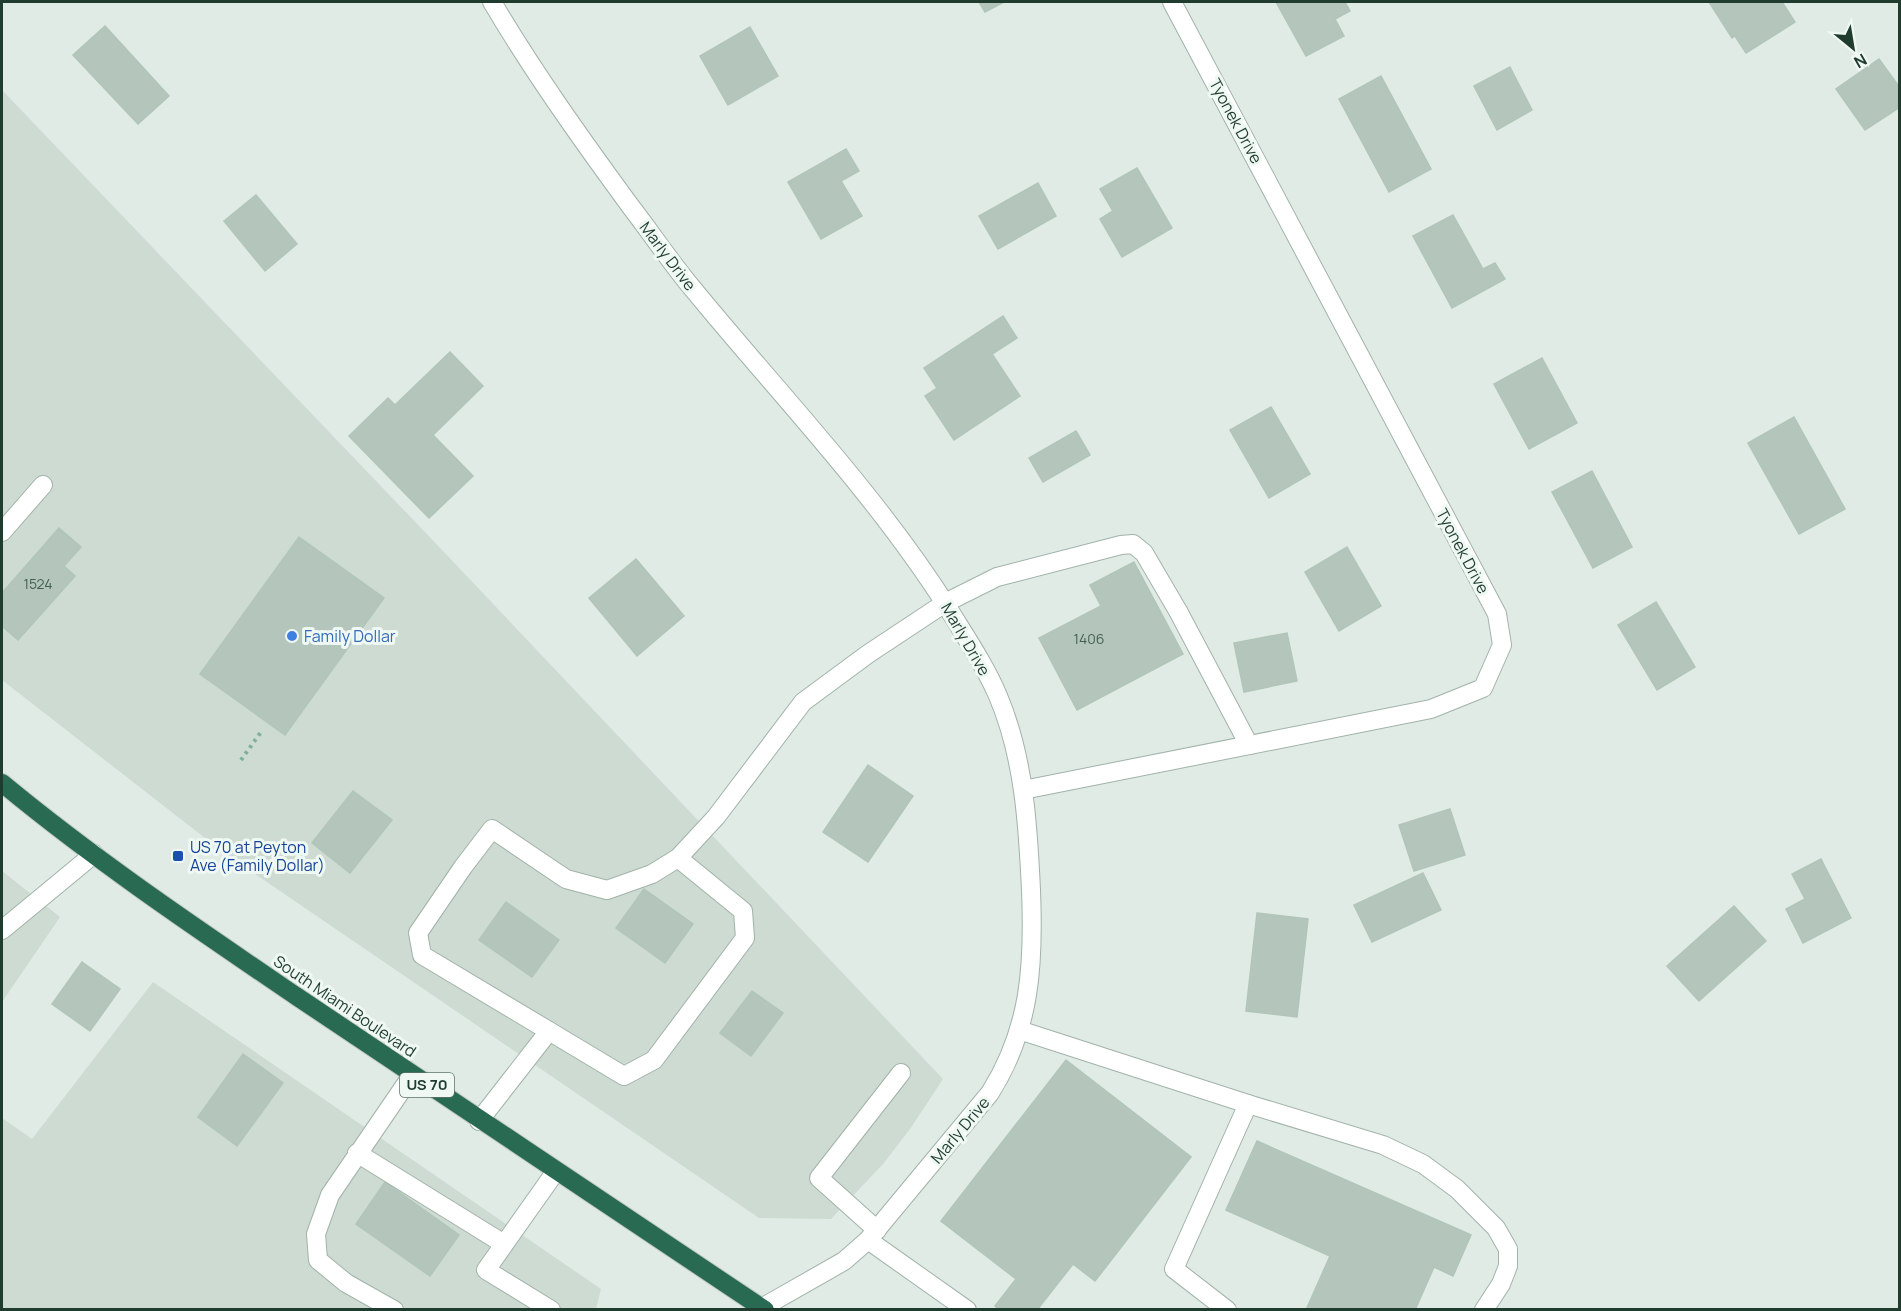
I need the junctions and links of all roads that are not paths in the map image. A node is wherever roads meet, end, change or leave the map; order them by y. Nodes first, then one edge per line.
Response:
1 (492, 2) edge
2 (1172, 2) edge
3 (43, 485) dead end
4 (2, 532) edge
5 (945, 603) junction
6 (1249, 745) junction
7 (2, 783) edge
8 (1023, 790) junction
9 (94, 854) junction
10 (678, 858) junction
11 (2, 930) edge
12 (1019, 1030) junction
13 (549, 1031) junction
14 (901, 1073) dead end
15 (411, 1075) junction
16 (1248, 1104) junction
17 (479, 1121) junction
18 (357, 1153) junction
19 (556, 1172) junction
20 (872, 1235) junction
21 (504, 1244) junction
22 (762, 1309) edge
23 (394, 1310) edge
24 (551, 1310) edge
25 (967, 1310) edge
26 (1227, 1310) edge
27 (1484, 1310) edge

1 - 5 street, Marly Drive
2 - 6 street, Tyonek Drive
3 - 4 street
5 - 6 street
5 - 8 street, Marly Drive
5 - 10 street
6 - 8 street, Tyonek Drive
7 - 9 highway, South Miami Boulevard / US 70
8 - 12 street, Marly Drive
9 - 11 street
9 - 15 highway, South Miami Boulevard / US 70
10 - 13 street
10 - 13 street
12 - 16 street
12 - 20 street, Marly Drive
13 - 17 street
14 - 20 street
15 - 17 highway, South Miami Boulevard / US 70
15 - 18 street
16 - 26 street
16 - 27 street
17 - 19 highway, South Miami Boulevard / US 70
18 - 21 street
18 - 23 street
19 - 21 street
19 - 22 highway, South Miami Boulevard / US 70
20 - 22 street, Marly Drive
20 - 25 street
21 - 24 street

